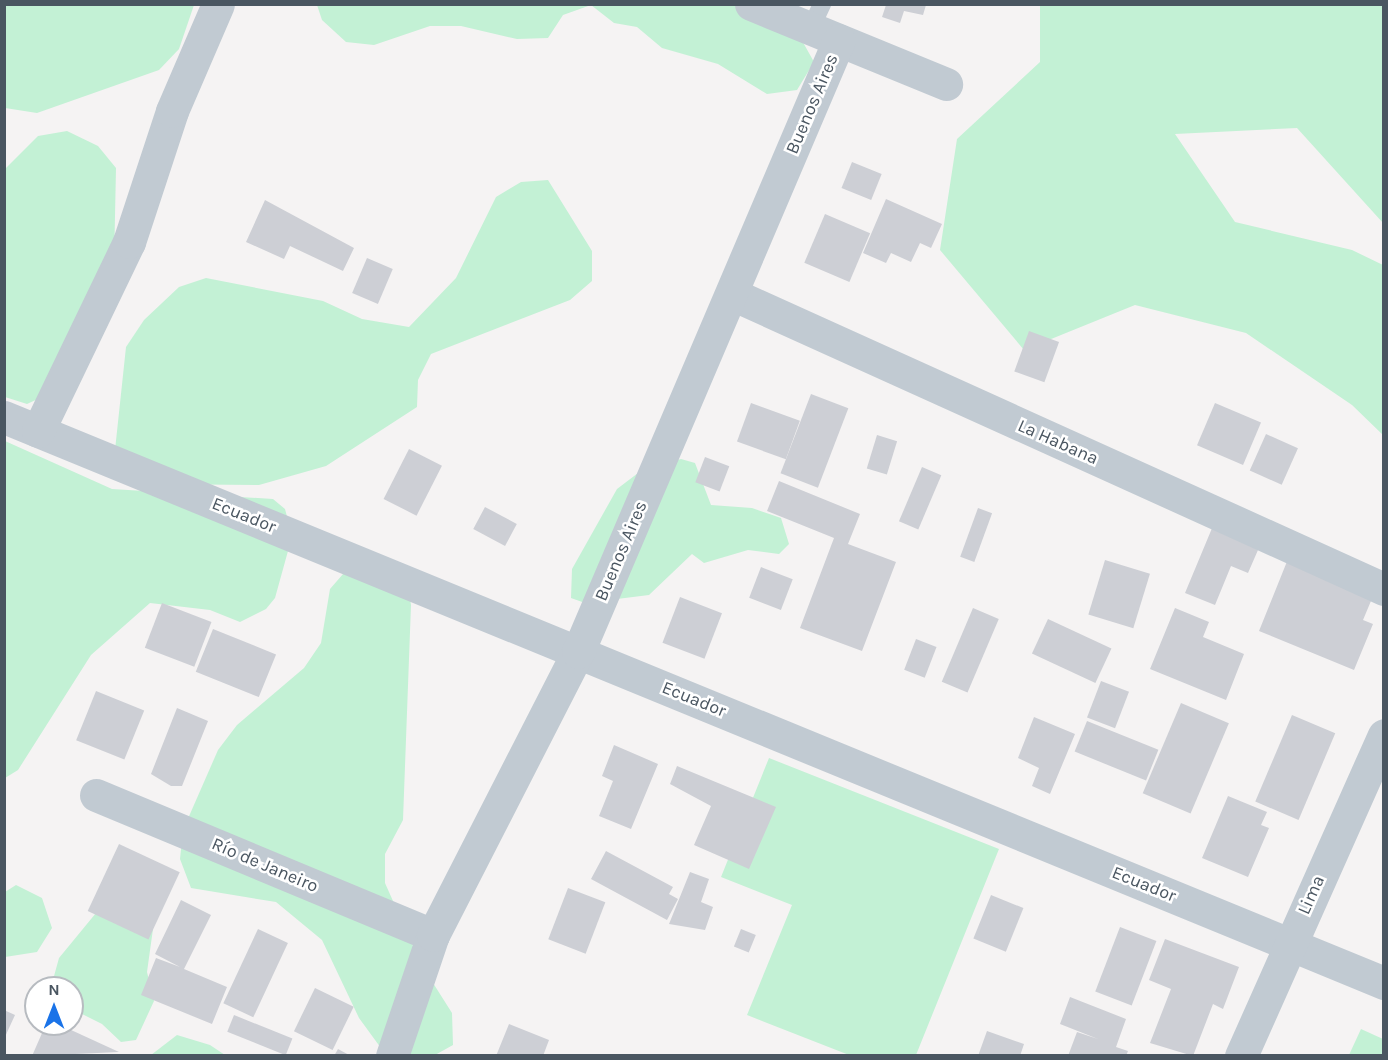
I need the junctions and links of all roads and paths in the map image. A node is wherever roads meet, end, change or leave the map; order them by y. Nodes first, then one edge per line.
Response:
1 (218, 4) edge
2 (751, 4) edge
3 (824, 25) edge
4 (946, 84) dead end
5 (732, 294) junction
6 (4, 417) edge
7 (38, 430) junction
8 (1383, 589) edge
9 (579, 652) junction
10 (1383, 735) edge
11 (96, 795) dead end
12 (433, 935) junction
13 (1289, 943) junction
14 (1383, 983) edge
15 (392, 1056) edge
16 (1241, 1056) edge

1 - 7 street
2 - 3 street
3 - 4 street
3 - 5 street, Buenos Aires
5 - 8 street, La Habana
5 - 9 street, Buenos Aires
6 - 7 street, Ecuador
7 - 9 street, Ecuador
9 - 12 street, Buenos Aires
9 - 13 street, Ecuador
10 - 13 street, Lima
11 - 12 street, Río de Janeiro
12 - 15 street, Buenos Aires
13 - 14 street, Ecuador
13 - 16 street, Lima

